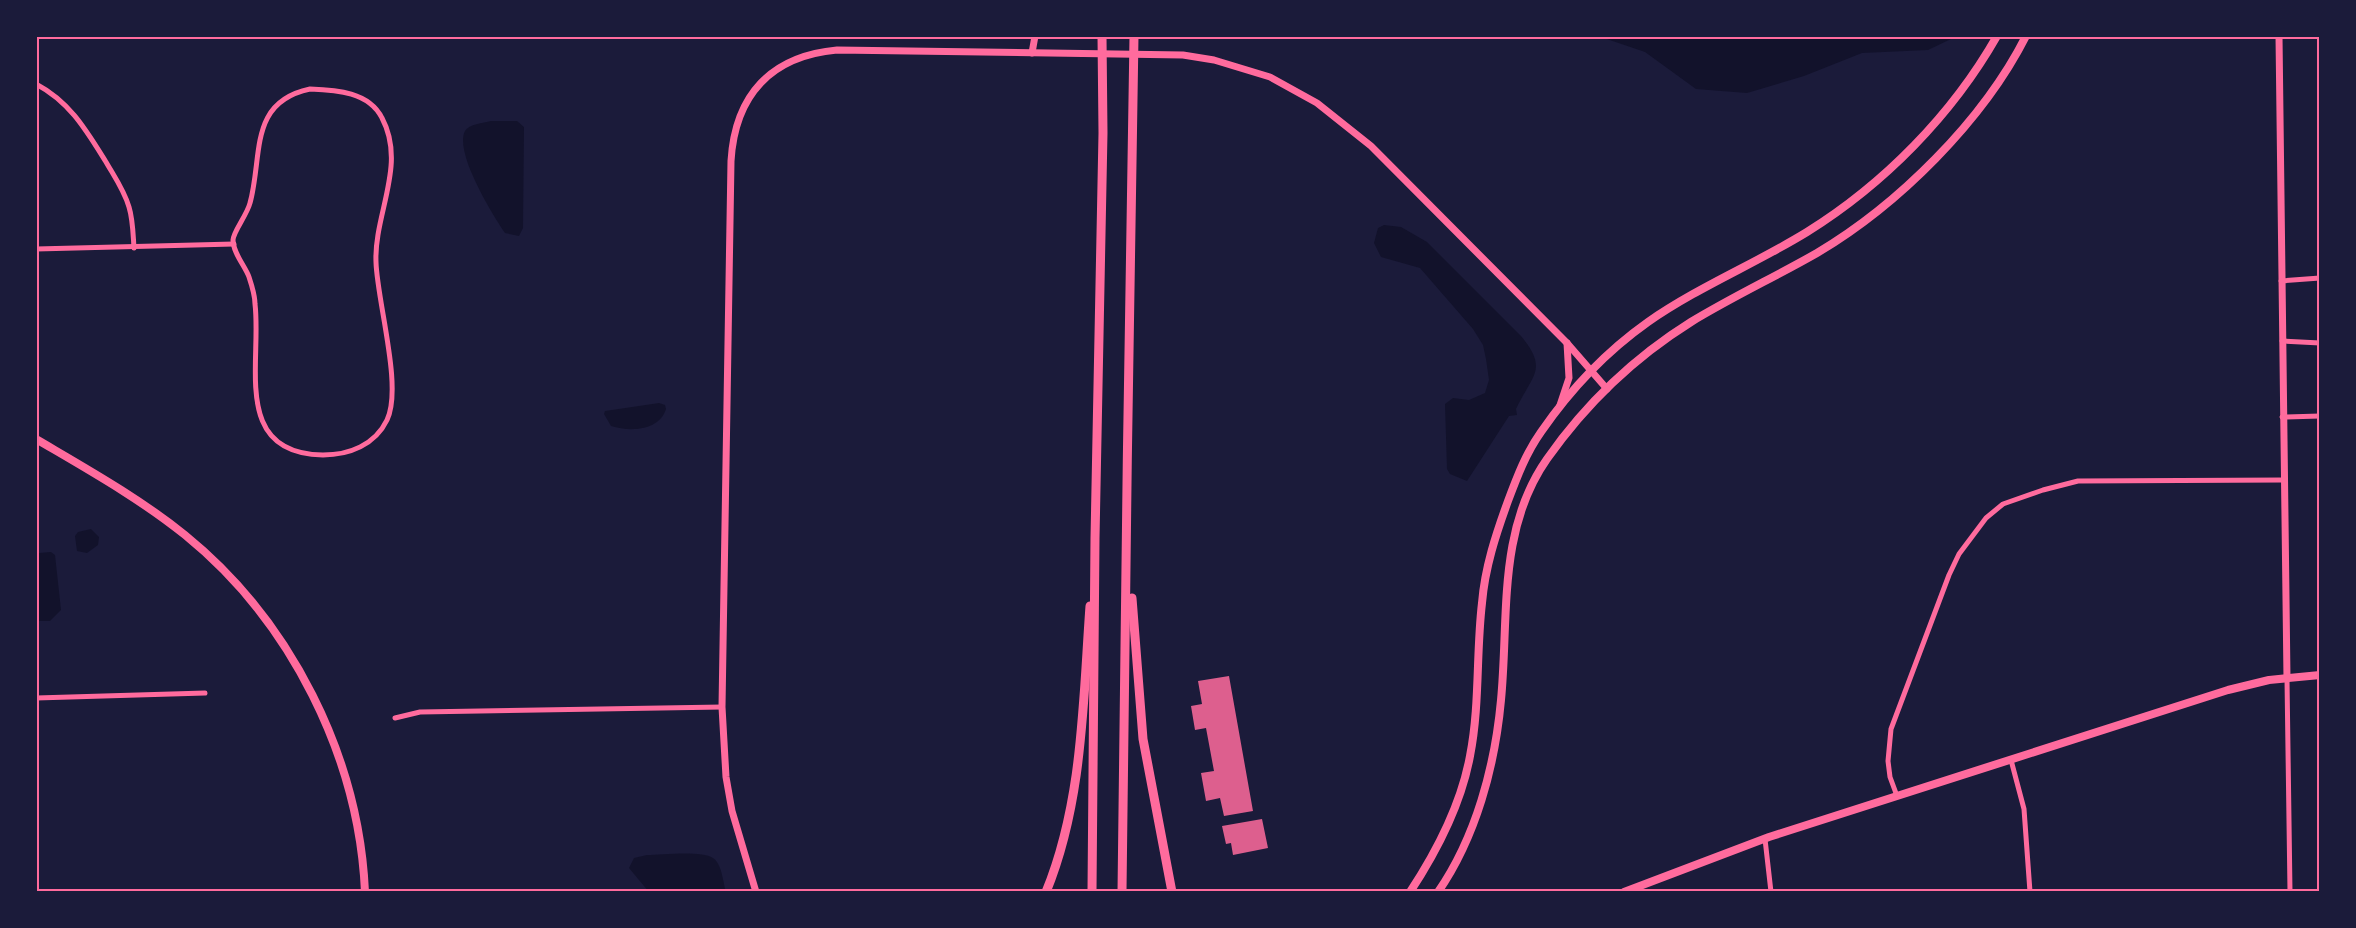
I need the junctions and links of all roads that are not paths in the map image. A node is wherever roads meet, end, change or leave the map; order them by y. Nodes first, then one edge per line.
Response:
1 (1035, 36) edge
2 (1134, 36) edge
3 (1997, 36) edge
4 (2025, 36) edge
5 (2278, 36) edge
6 (1102, 37) edge
7 (1032, 53) junction
8 (36, 84) edge
9 (234, 244) junction
10 (134, 248) junction
11 (36, 249) edge
12 (2320, 278) edge
13 (2281, 280) junction
14 (2282, 341) junction
15 (1567, 343) junction
16 (2320, 343) edge
17 (1592, 371) junction
18 (1607, 389) junction
19 (1559, 408) junction
20 (2320, 416) edge
21 (2282, 417) junction
22 (36, 439) edge
23 (2283, 480) junction
24 (1128, 533) junction
25 (1095, 538) junction
26 (2320, 675) edge
27 (2286, 679) junction
28 (205, 693) dead end
29 (36, 698) edge
30 (722, 707) junction
31 (395, 718) dead end
32 (2011, 760) junction
33 (1897, 796) junction
34 (1765, 838) junction
35 (365, 892) edge
36 (756, 892) edge
37 (1046, 892) edge
38 (1092, 892) edge
39 (1122, 892) edge
40 (1172, 892) edge
41 (1410, 892) edge
42 (1438, 892) edge
43 (1624, 892) edge
44 (1772, 892) edge
45 (2030, 892) edge
46 (2290, 892) edge

1 - 7 street
2 - 24 highway
3 - 17 main road
4 - 18 main road
5 - 13 street
6 - 25 highway
7 - 15 street
7 - 30 street
8 - 10 street
9 - 9 street
9 - 10 street
10 - 11 street
12 - 13 street
13 - 14 street
14 - 16 street
14 - 21 street
15 - 17 street
15 - 19 street
17 - 18 street
17 - 19 main road
18 - 42 main road
19 - 41 main road
20 - 21 street
21 - 23 street
22 - 35 main road
23 - 27 street
23 - 33 street
24 - 39 highway
24 - 40 highway
25 - 37 highway
25 - 38 highway
26 - 27 main road
27 - 32 main road
27 - 46 street
28 - 29 street
30 - 31 street
30 - 36 street
32 - 33 main road
32 - 45 street
33 - 34 main road
34 - 43 main road
34 - 44 street

